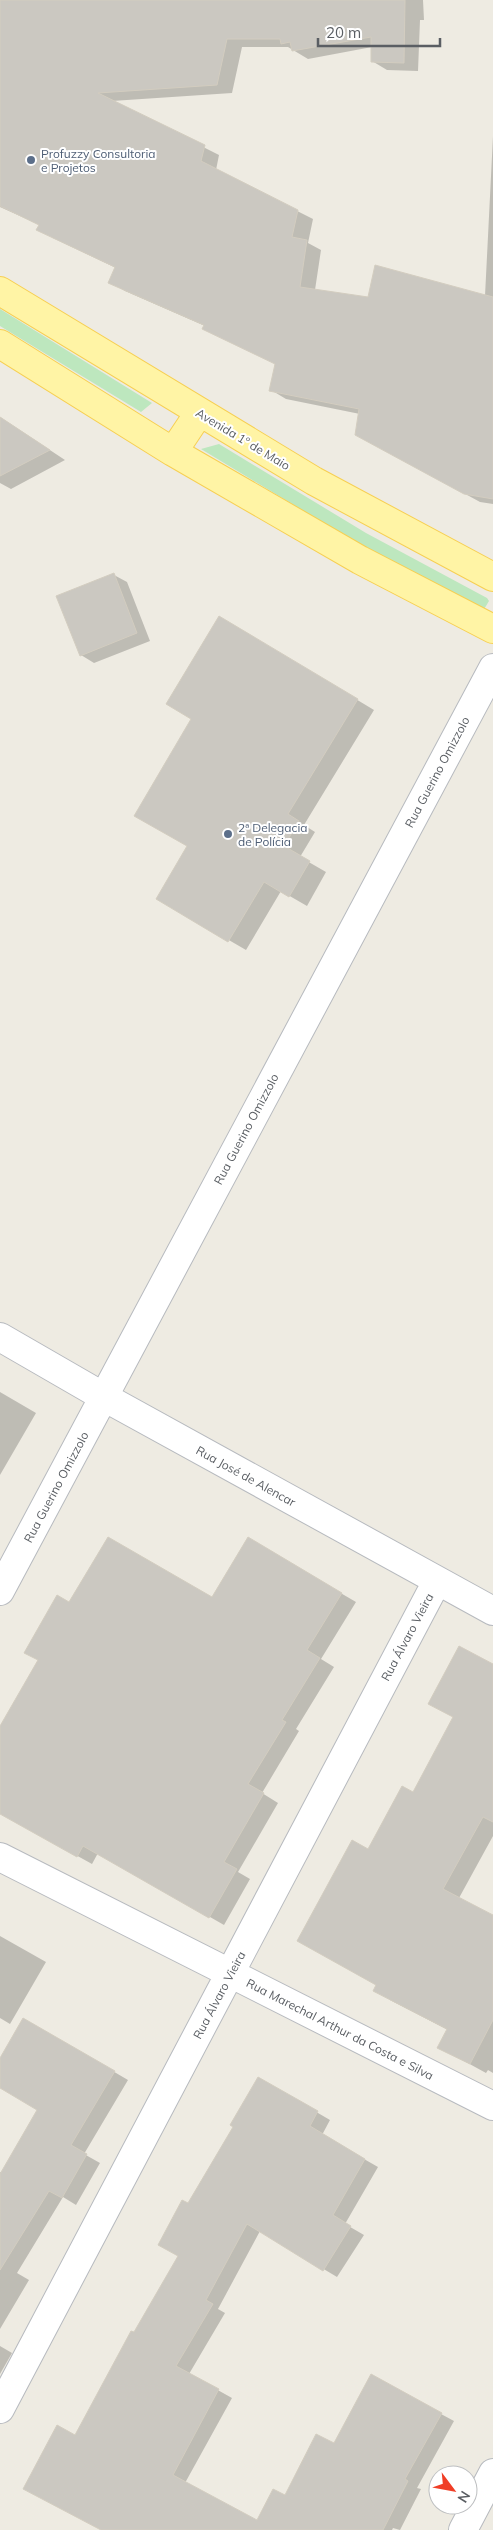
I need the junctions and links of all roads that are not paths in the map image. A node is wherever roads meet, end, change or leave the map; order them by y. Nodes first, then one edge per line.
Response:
1 (0, 291) edge
2 (0, 344) edge
3 (200, 413) junction
4 (173, 452) junction
5 (493, 576) edge
6 (493, 630) edge
7 (493, 668) edge
8 (0, 1337) edge
9 (104, 1397) junction
10 (437, 1581) junction
11 (0, 1591) edge
12 (493, 1611) edge
13 (0, 1857) edge
14 (230, 1973) junction
15 (493, 2106) edge
16 (0, 2409) edge
17 (493, 2472) edge
18 (463, 2530) edge

1 - 3 main road, Avenida 1º de Maio
2 - 4 main road
3 - 4 main road
3 - 5 main road, Avenida 1º de Maio
4 - 6 main road
7 - 9 street, Rua Guerino Omizzolo
8 - 9 street, Rua José de Alencar
9 - 10 street, Rua José de Alencar
9 - 11 street, Rua Guerino Omizzolo
10 - 12 street, Rua José de Alencar
10 - 14 street, Rua Álvaro Vieira
13 - 14 street, Rua Marechal Arthur da Costa e Silva
14 - 15 street, Rua Marechal Arthur da Costa e Silva
14 - 16 street, Rua Álvaro Vieira
17 - 18 street

